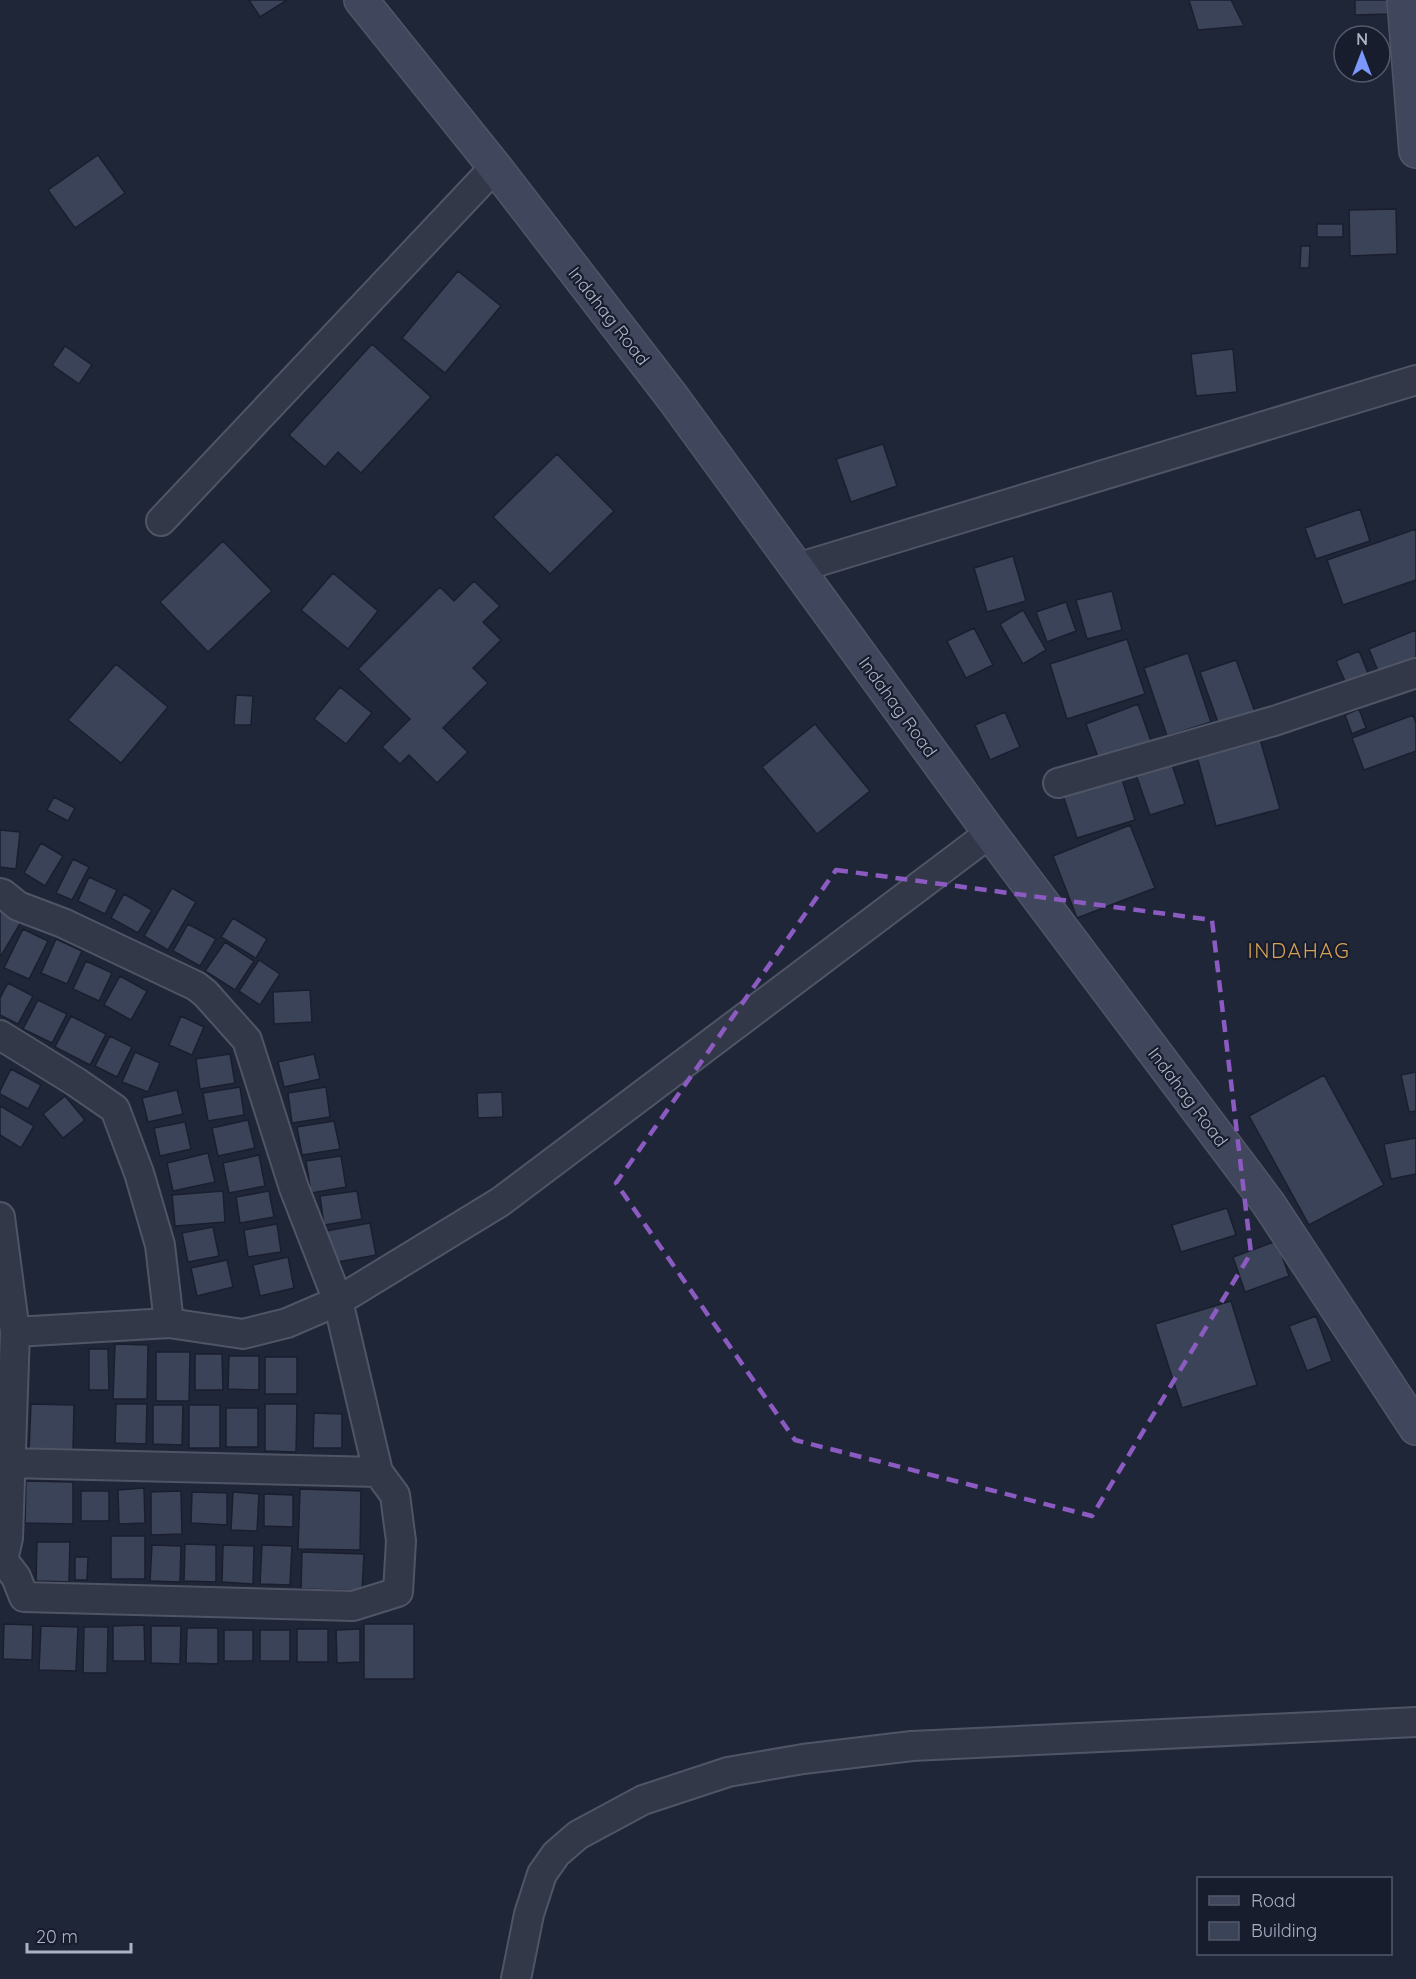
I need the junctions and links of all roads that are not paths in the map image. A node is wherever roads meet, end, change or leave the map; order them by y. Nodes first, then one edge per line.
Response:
1 (361, 0) edge
2 (1404, 0) edge
3 (1416, 151) edge
4 (495, 167) junction
5 (1416, 380) edge
6 (161, 521) dead end
7 (796, 568) junction
8 (1416, 673) edge
9 (1058, 783) dead end
10 (990, 833) junction
11 (0, 893) edge
12 (0, 1035) edge
13 (0, 1217) edge
14 (338, 1301) junction
15 (169, 1323) junction
16 (15, 1332) junction
17 (1416, 1428) edge
18 (10, 1463) junction
19 (378, 1472) junction
20 (1416, 1722) edge
21 (516, 1979) edge

1 - 4 main road, Indahag Road
2 - 3 main road
4 - 6 street
4 - 7 main road, Indahag Road
5 - 7 street
7 - 10 main road, Indahag Road
8 - 9 street
10 - 14 street
10 - 17 main road, Indahag Road
11 - 14 street
12 - 15 street
13 - 16 street
14 - 15 street
14 - 19 street
15 - 16 street
16 - 18 street
18 - 19 street
18 - 19 street
20 - 21 street

